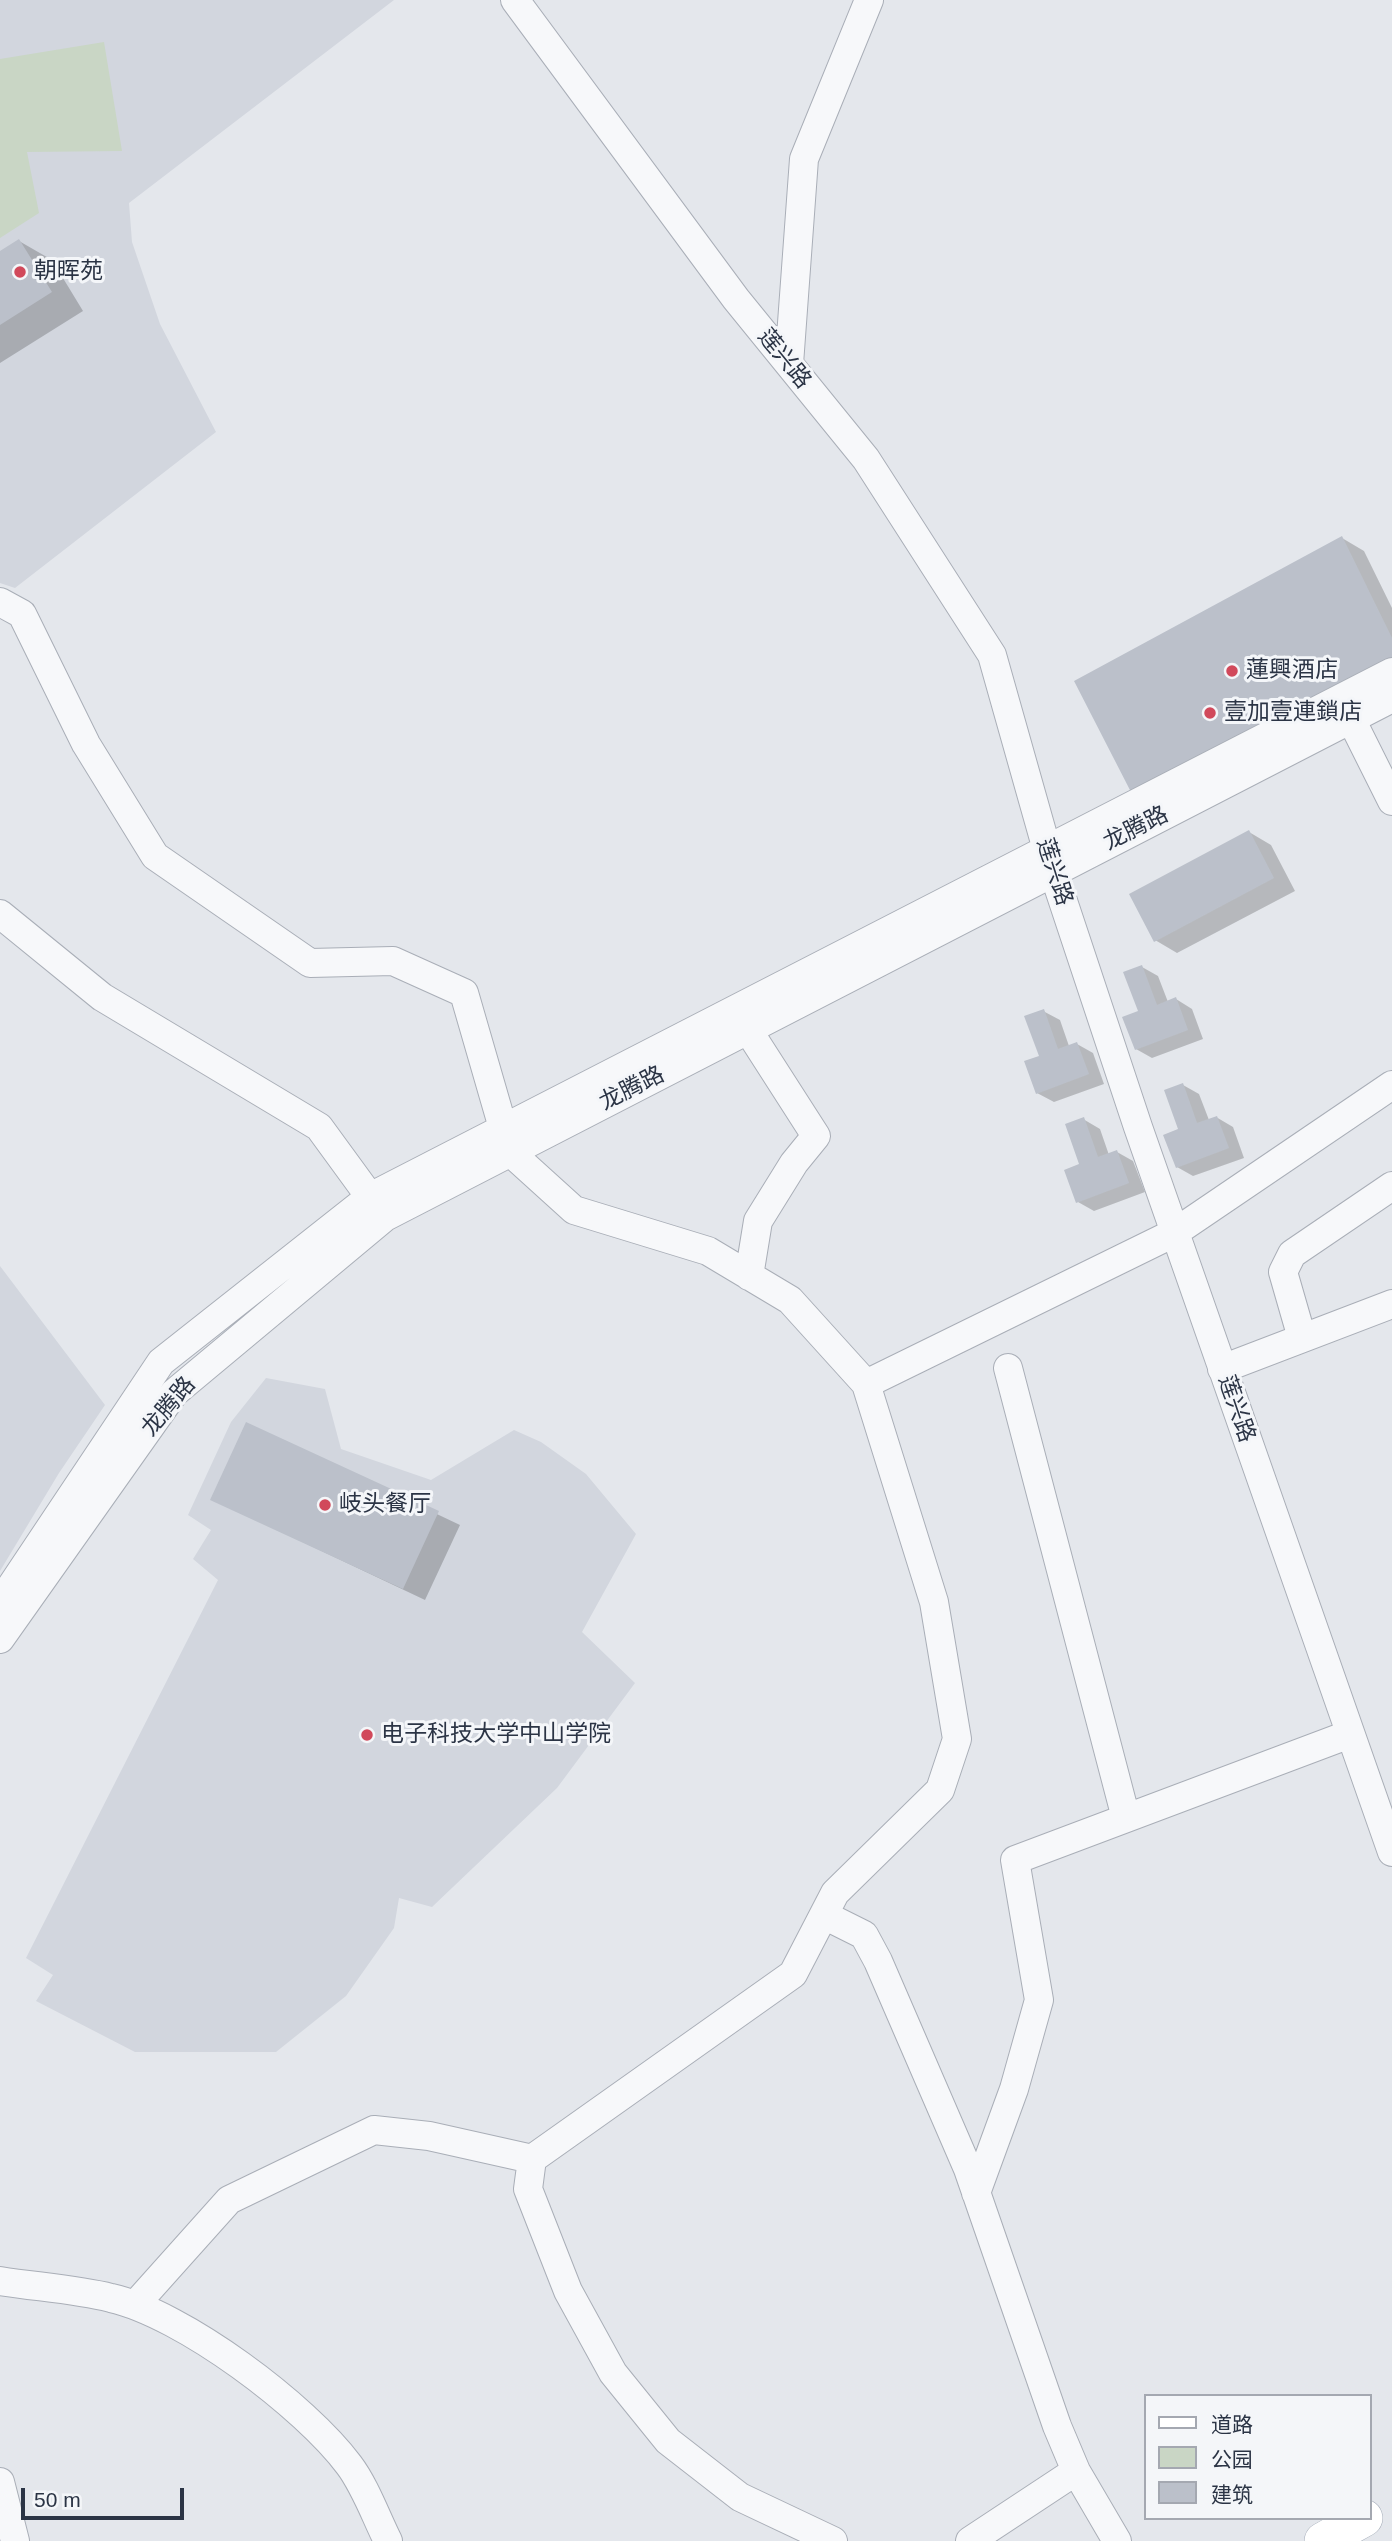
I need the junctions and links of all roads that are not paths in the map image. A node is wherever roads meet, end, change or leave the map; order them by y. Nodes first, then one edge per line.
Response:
1 (515, 0) edge
2 (869, 0) edge
3 (789, 364) junction
4 (0, 602) edge
5 (1392, 671) edge
6 (1392, 698) edge
7 (1351, 719) junction
8 (1392, 801) edge
9 (1050, 859) junction
10 (0, 914) edge
11 (748, 1030) junction
12 (1392, 1085) edge
13 (506, 1140) junction
14 (1392, 1186) edge
15 (377, 1207) junction
16 (1174, 1233) junction
17 (749, 1276) junction
18 (1392, 1304) edge
19 (1302, 1338) junction
20 (1008, 1368) dead end
21 (1222, 1369) junction
22 (866, 1384) junction
23 (0, 1603) edge
24 (0, 1639) edge
25 (1350, 1734) junction
26 (1126, 1818) junction
27 (1390, 1842) edge
28 (824, 1915) junction
29 (532, 2159) junction
30 (976, 2193) junction
31 (0, 2281) edge
32 (135, 2305) junction
33 (1076, 2471) junction
34 (0, 2482) edge
35 (1392, 2504) edge
36 (1371, 2515) edge
37 (1360, 2520) edge
38 (15, 2541) edge
39 (388, 2541) edge
40 (833, 2541) edge
41 (970, 2541) edge
42 (1117, 2541) edge
43 (1323, 2541) edge

1 - 3 street, 莲兴路
2 - 3 street
3 - 9 street, 莲兴路
4 - 13 street
5 - 9 street, 龙腾路
6 - 7 street, 龙腾路
7 - 8 street
7 - 9 street, 龙腾路
9 - 11 street, 龙腾路
9 - 13 street, 龙腾路
9 - 16 street, 莲兴路
10 - 15 street
11 - 13 street, 龙腾路
11 - 17 street
12 - 16 street
13 - 15 street, 龙腾路
13 - 17 street
14 - 19 street
15 - 23 street, 龙腾路
15 - 24 street, 龙腾路
16 - 21 street, 莲兴路
16 - 22 street
17 - 22 street
18 - 19 street
19 - 21 street
20 - 26 street
21 - 25 street, 莲兴路
22 - 28 street
25 - 26 street
25 - 27 street, 莲兴路
26 - 30 street
28 - 29 street
28 - 30 street
29 - 32 street
29 - 40 street
30 - 33 street
31 - 32 street
32 - 39 street
33 - 41 street
33 - 42 street
34 - 38 street
35 - 36 main road
37 - 43 main road

